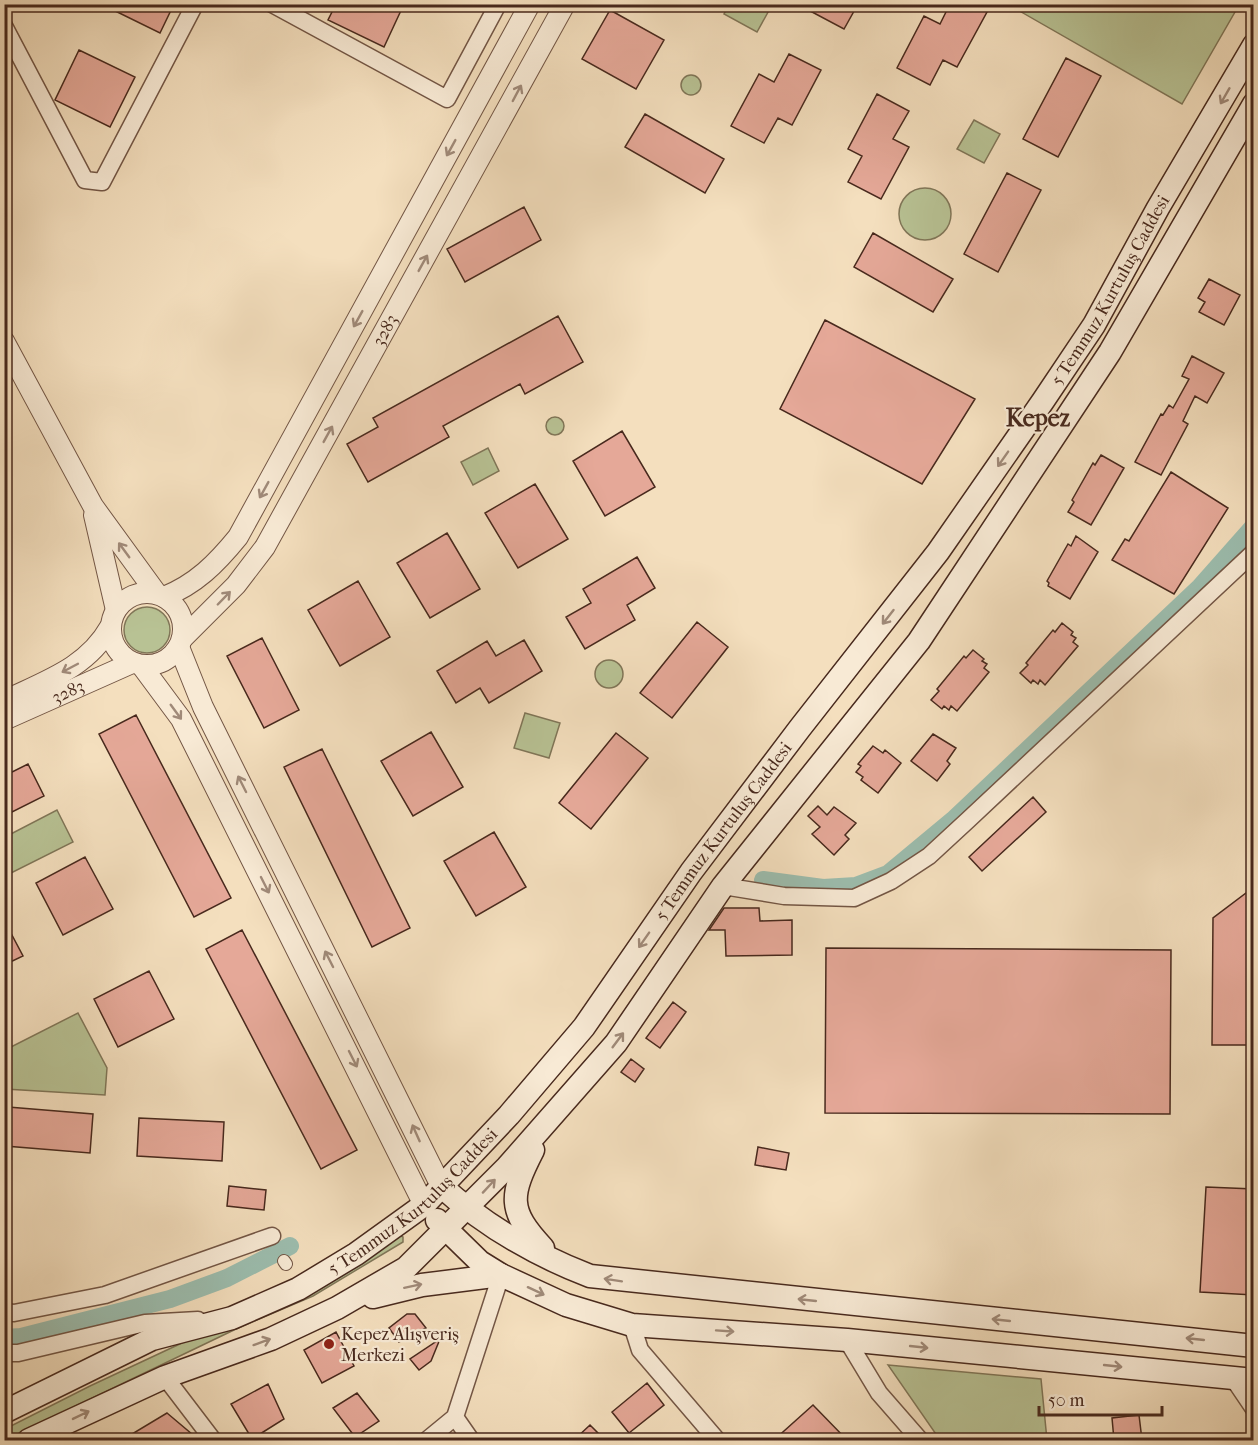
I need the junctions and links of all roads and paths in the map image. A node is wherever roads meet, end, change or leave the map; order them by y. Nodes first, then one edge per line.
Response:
1 (195, 4) edge
2 (272, 4) edge
3 (498, 4) edge
4 (530, 4) edge
5 (565, 4) edge
6 (4, 26) edge
7 (1254, 45) edge
8 (1254, 104) edge
9 (4, 341) edge
10 (93, 506) junction
11 (1254, 552) edge
12 (161, 595) junction
13 (113, 619) junction
14 (180, 643) junction
15 (137, 664) junction
16 (4, 701) edge
17 (4, 720) edge
18 (723, 885) junction
19 (546, 1125) junction
20 (441, 1186) junction
21 (424, 1205) junction
22 (467, 1210) junction
23 (447, 1230) junction
24 (272, 1236) dead end
25 (558, 1264) junction
26 (501, 1275) junction
27 (337, 1308) junction
28 (4, 1312) edge
29 (232, 1318) junction
30 (632, 1325) junction
31 (847, 1340) junction
32 (1254, 1346) edge
33 (4, 1353) edge
34 (165, 1377) junction
35 (1243, 1379) edge
36 (1254, 1409) edge
37 (4, 1412) edge
38 (455, 1417) junction
39 (29, 1440) edge
40 (213, 1440) edge
41 (427, 1440) edge
42 (471, 1440) edge
43 (717, 1440) edge
44 (920, 1440) edge

1 - 6 street
2 - 3 street
4 -> 12 street, 3283
14 -> 5 street, 3283
7 -> 20 main road, 5 Temmuz Kurtuluş Caddesi
8 - 18 main road, 5 Temmuz Kurtuluş Caddesi
9 - 10 street
12 -> 10 street
10 - 13 street
11 - 18 street
12 - 13 street
12 - 14 street
13 - 15 street
13 -> 16 street, 3283
14 - 15 street
20 -> 14 street
15 - 17 street, 3283
15 -> 21 street
19 -> 18 main road, 5 Temmuz Kurtuluş Caddesi
22 -> 19 main road, 5 Temmuz Kurtuluş Caddesi
19 - 25 main road
20 - 21 main road, 5 Temmuz Kurtuluş Caddesi
20 - 22 main road
21 - 23 main road
21 - 29 main road, 5 Temmuz Kurtuluş Caddesi
22 - 23 main road, 5 Temmuz Kurtuluş Caddesi
22 - 25 main road
23 - 26 main road
23 - 27 main road, 5 Temmuz Kurtuluş Caddesi
24 - 28 street
32 -> 25 main road
27 -> 26 main road
26 -> 30 main road
26 - 38 street
34 -> 27 main road, 5 Temmuz Kurtuluş Caddesi
29 - 33 street
29 - 37 main road, 5 Temmuz Kurtuluş Caddesi
30 -> 31 main road
30 - 43 street
31 -> 35 main road
31 - 44 street
39 -> 34 main road, 5 Temmuz Kurtuluş Caddesi
34 - 40 street
35 - 36 street
38 - 41 street
38 - 42 street

